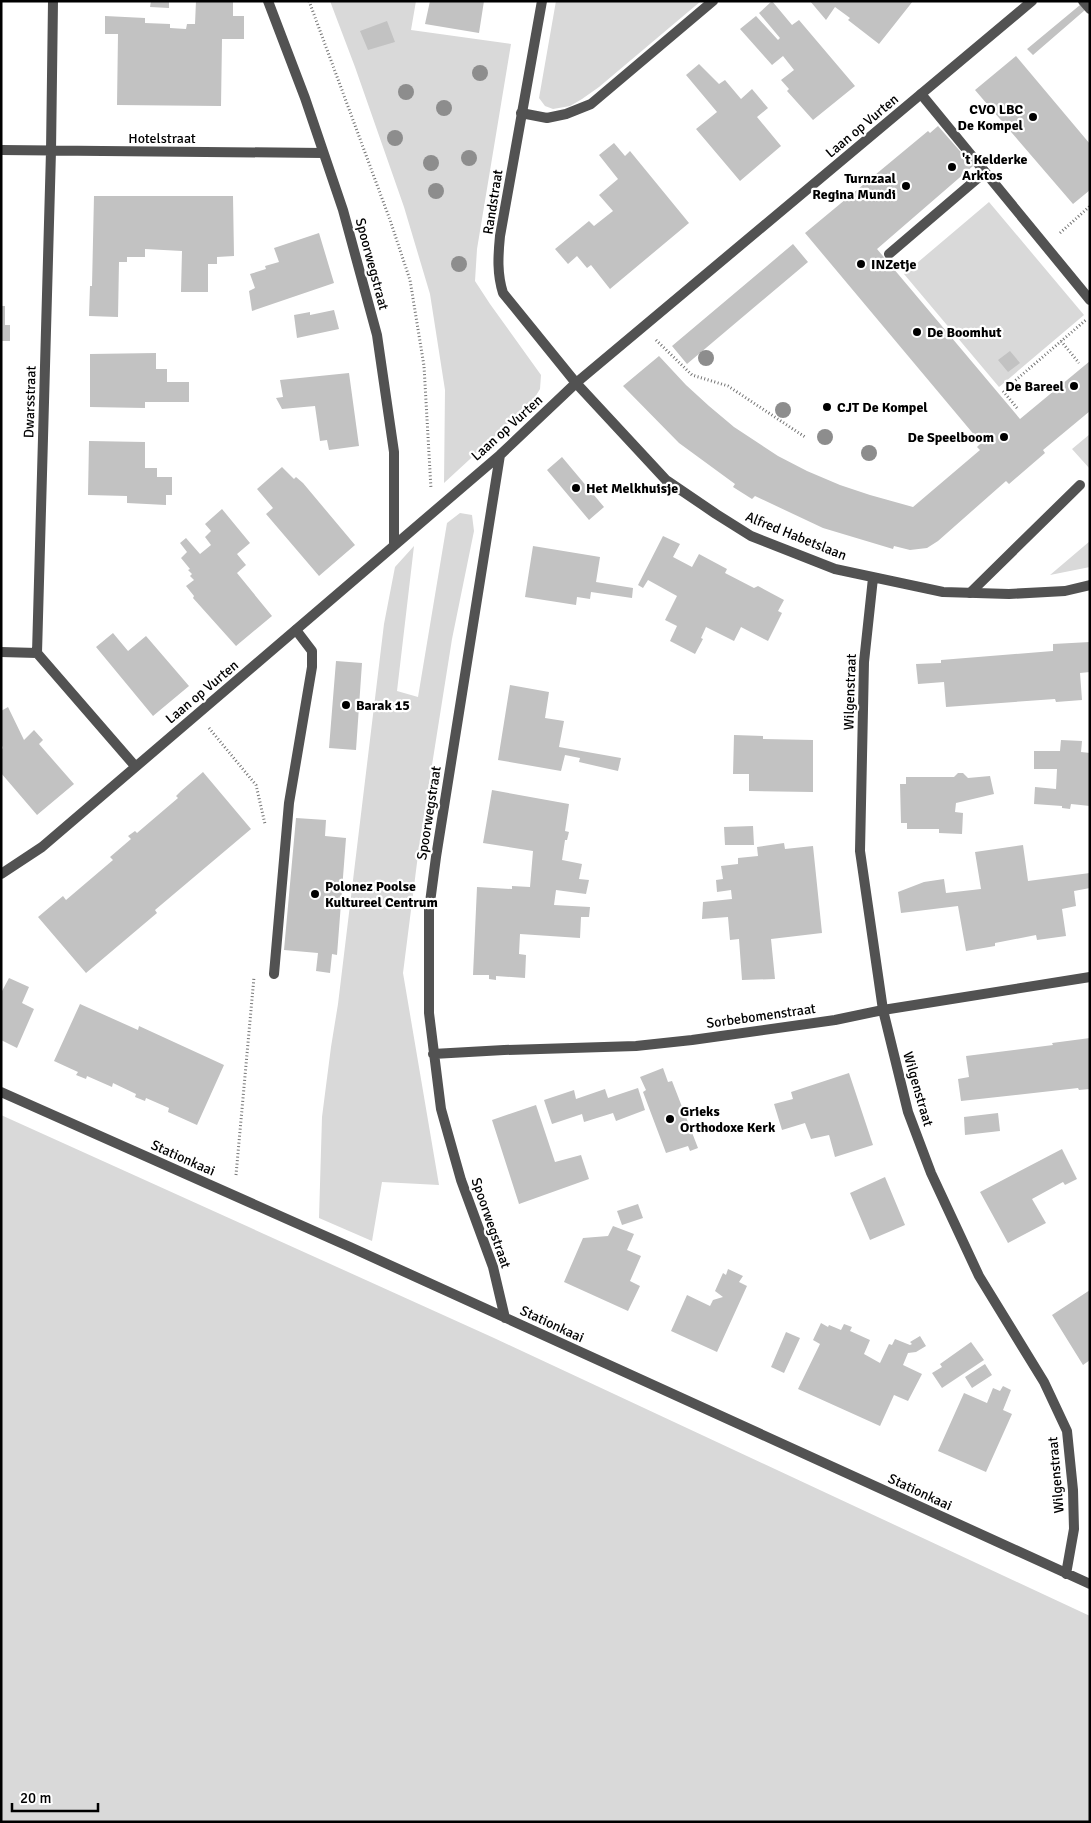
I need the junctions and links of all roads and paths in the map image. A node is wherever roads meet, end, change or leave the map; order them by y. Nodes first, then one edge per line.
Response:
1 (53, 1) edge
2 (268, 1) edge
3 (309, 1) edge
4 (542, 1) edge
5 (713, 1) edge
6 (1032, 1) edge
7 (1083, 1) edge
8 (1090, 9) edge
9 (921, 94) junction
10 (521, 114) junction
11 (1, 150) edge
12 (51, 151) junction
13 (323, 153) junction
14 (985, 172) junction
15 (1090, 206) edge
16 (1046, 246) junction
17 (889, 254) dead end
18 (1090, 300) edge
19 (1090, 316) edge
20 (644, 327) junction
21 (1061, 341) junction
22 (1079, 363) dead end
23 (576, 383) junction
24 (1017, 408) dead end
25 (805, 437) dead end
26 (500, 455) junction
27 (1080, 485) dead end
28 (431, 512) junction
29 (394, 545) junction
30 (873, 578) junction
31 (1090, 585) edge
32 (970, 593) junction
33 (296, 630) junction
34 (1, 652) edge
35 (37, 653) junction
36 (197, 714) junction
37 (135, 766) junction
38 (267, 829) dead end
39 (1, 874) edge
40 (254, 968) dead end
41 (274, 974) dead end
42 (1090, 977) edge
43 (883, 1010) junction
44 (434, 1054) junction
45 (1, 1092) edge
46 (234, 1196) junction
47 (505, 1318) junction
48 (1066, 1574) junction
49 (1090, 1584) edge

1 - 12 street, Dwarsstraat
2 - 13 street, Spoorwegstraat
3 - 28 path
4 - 10 street, Randstraat
5 - 10 street
6 - 9 street, Laan op Vurten
7 - 8 street
9 - 14 street
9 - 20 street, Laan op Vurten
10 - 23 street, Randstraat
11 - 12 street, Hotelstraat
12 - 13 street, Hotelstraat
12 - 35 street, Dwarsstraat
13 - 29 street, Spoorwegstraat
14 - 16 street
14 - 17 street
15 - 16 path
16 - 18 street
19 - 21 path
20 - 23 street, Laan op Vurten
20 - 25 path
21 - 22 path
21 - 24 path
23 - 26 street, Laan op Vurten
23 - 30 street, Alfred Habetslaan
26 - 28 street, Laan op Vurten
26 - 44 street, Spoorwegstraat
27 - 32 street
28 - 29 street, Laan op Vurten
29 - 33 street, Laan op Vurten
30 - 32 street, Alfred Habetslaan
30 - 43 street, Wilgenstraat
31 - 32 street, Alfred Habetslaan
33 - 36 street, Laan op Vurten
33 - 41 street
34 - 35 street
35 - 37 street
36 - 37 street, Laan op Vurten
36 - 38 path
37 - 39 street, Laan op Vurten
40 - 46 path
42 - 43 street, Sorbebomenstraat
43 - 44 street, Sorbebomenstraat
43 - 48 street, Wilgenstraat
44 - 47 street, Spoorwegstraat
45 - 46 street, Stationkaai
46 - 47 street, Stationkaai
47 - 48 street, Stationkaai
48 - 49 street, Stationkaai

